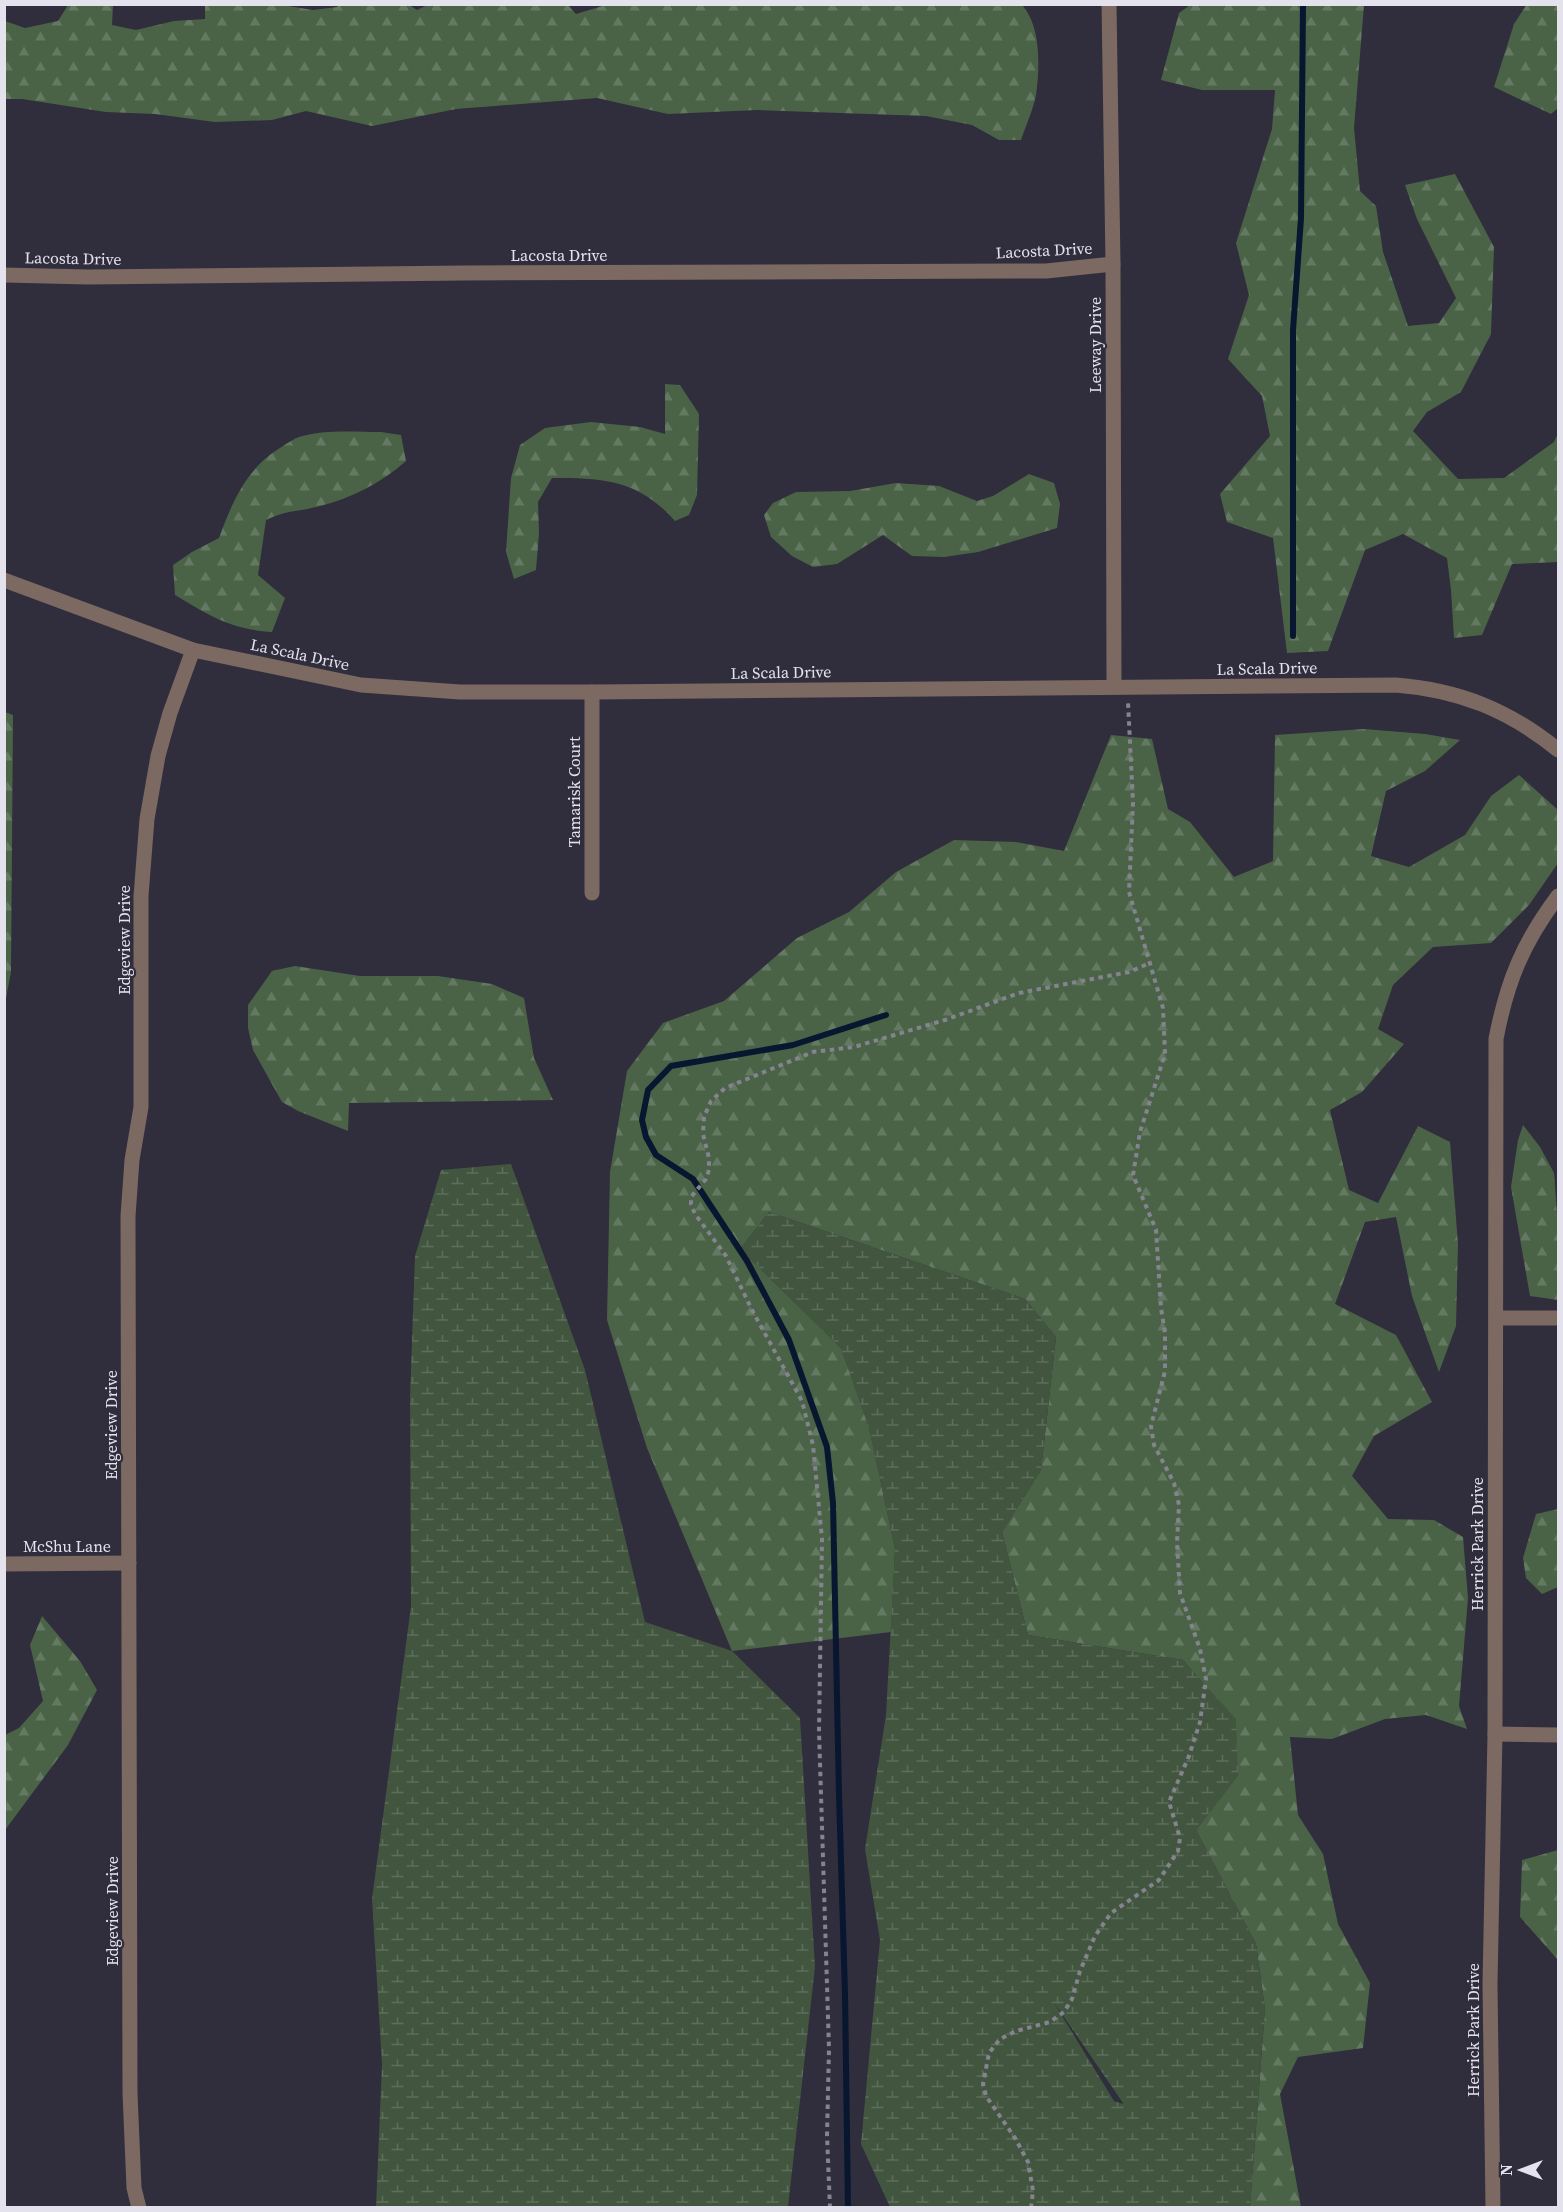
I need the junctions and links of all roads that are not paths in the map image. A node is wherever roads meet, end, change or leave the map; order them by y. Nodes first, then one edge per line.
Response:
1 (1109, 4) edge
2 (1113, 264) junction
3 (4, 275) edge
4 (4, 580) edge
5 (193, 650) junction
6 (1120, 686) junction
7 (592, 692) junction
8 (1558, 750) edge
9 (592, 893) dead end
10 (1558, 896) edge
11 (1496, 1318) junction
12 (1558, 1318) edge
13 (129, 1563) junction
14 (4, 1564) edge
15 (1495, 1734) junction
16 (1558, 1735) edge
17 (139, 2208) edge
18 (1493, 2208) edge

1 - 2 street, Leeway Drive
2 - 3 street, Lacosta Drive
2 - 6 street, Leeway Drive
4 - 5 street, La Scala Drive
5 - 7 street, La Scala Drive
5 - 13 street, Edgeview Drive
6 - 7 street, La Scala Drive
6 - 8 street, La Scala Drive
7 - 9 street, Tamarisk Court
10 - 11 street, Herrick Park Drive
11 - 12 street
11 - 15 street, Herrick Park Drive
13 - 14 street, McShu Lane
13 - 17 street, Edgeview Drive
15 - 16 street
15 - 18 street, Herrick Park Drive

